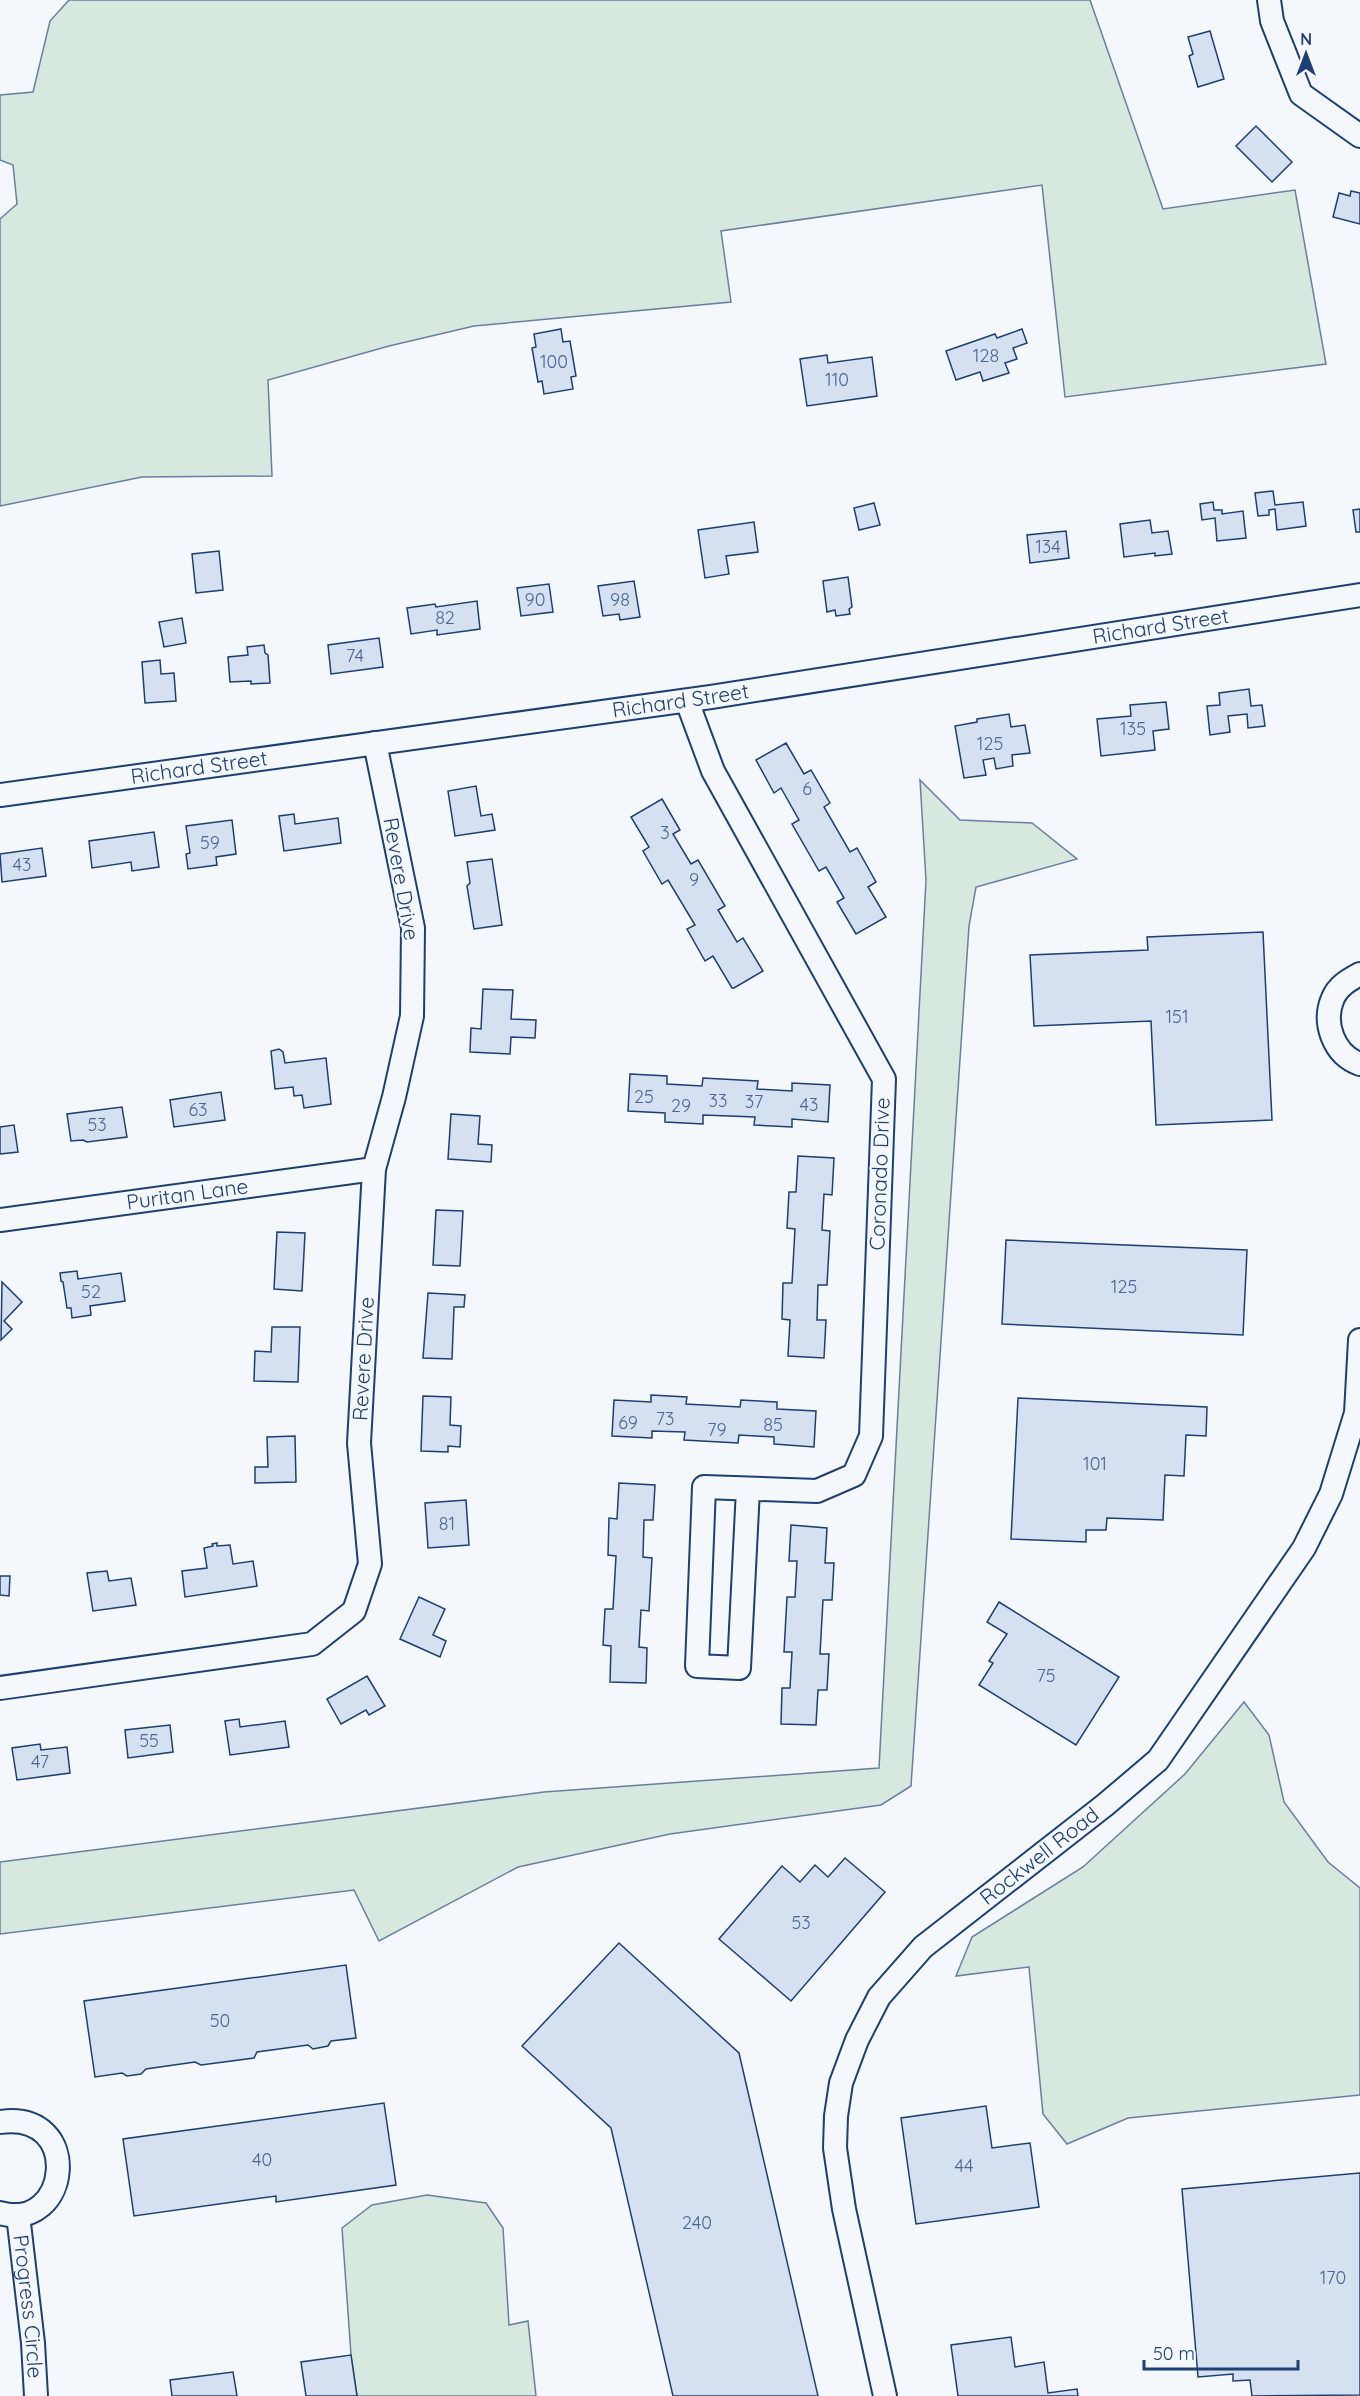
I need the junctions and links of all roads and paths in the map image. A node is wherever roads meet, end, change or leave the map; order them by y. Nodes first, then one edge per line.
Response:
1 (1269, 0) edge
2 (1360, 136) edge
3 (1360, 595) edge
4 (687, 700) junction
5 (375, 743) junction
6 (0, 795) edge
7 (1360, 974) edge
8 (1360, 1064) edge
9 (374, 1170) junction
10 (0, 1220) edge
11 (1360, 1340) edge
12 (1358, 1414) edge
13 (748, 1489) junction
14 (0, 1688) edge
15 (0, 2122) edge
16 (9, 2214) edge
17 (36, 2396) edge
18 (885, 2396) edge

1 - 2 street
3 - 4 street, Richard Street
4 - 5 street, Richard Street
4 - 13 street, Coronado Drive
5 - 6 street, Richard Street
5 - 9 street, Revere Drive
7 - 8 street
9 - 10 street, Puritan Lane
9 - 14 street, Revere Drive
11 - 12 street, Rockwell Road
12 - 18 street, Rockwell Road
13 - 13 street, Coronado Drive
15 - 16 street, Progress Circle
16 - 17 street, Progress Circle

